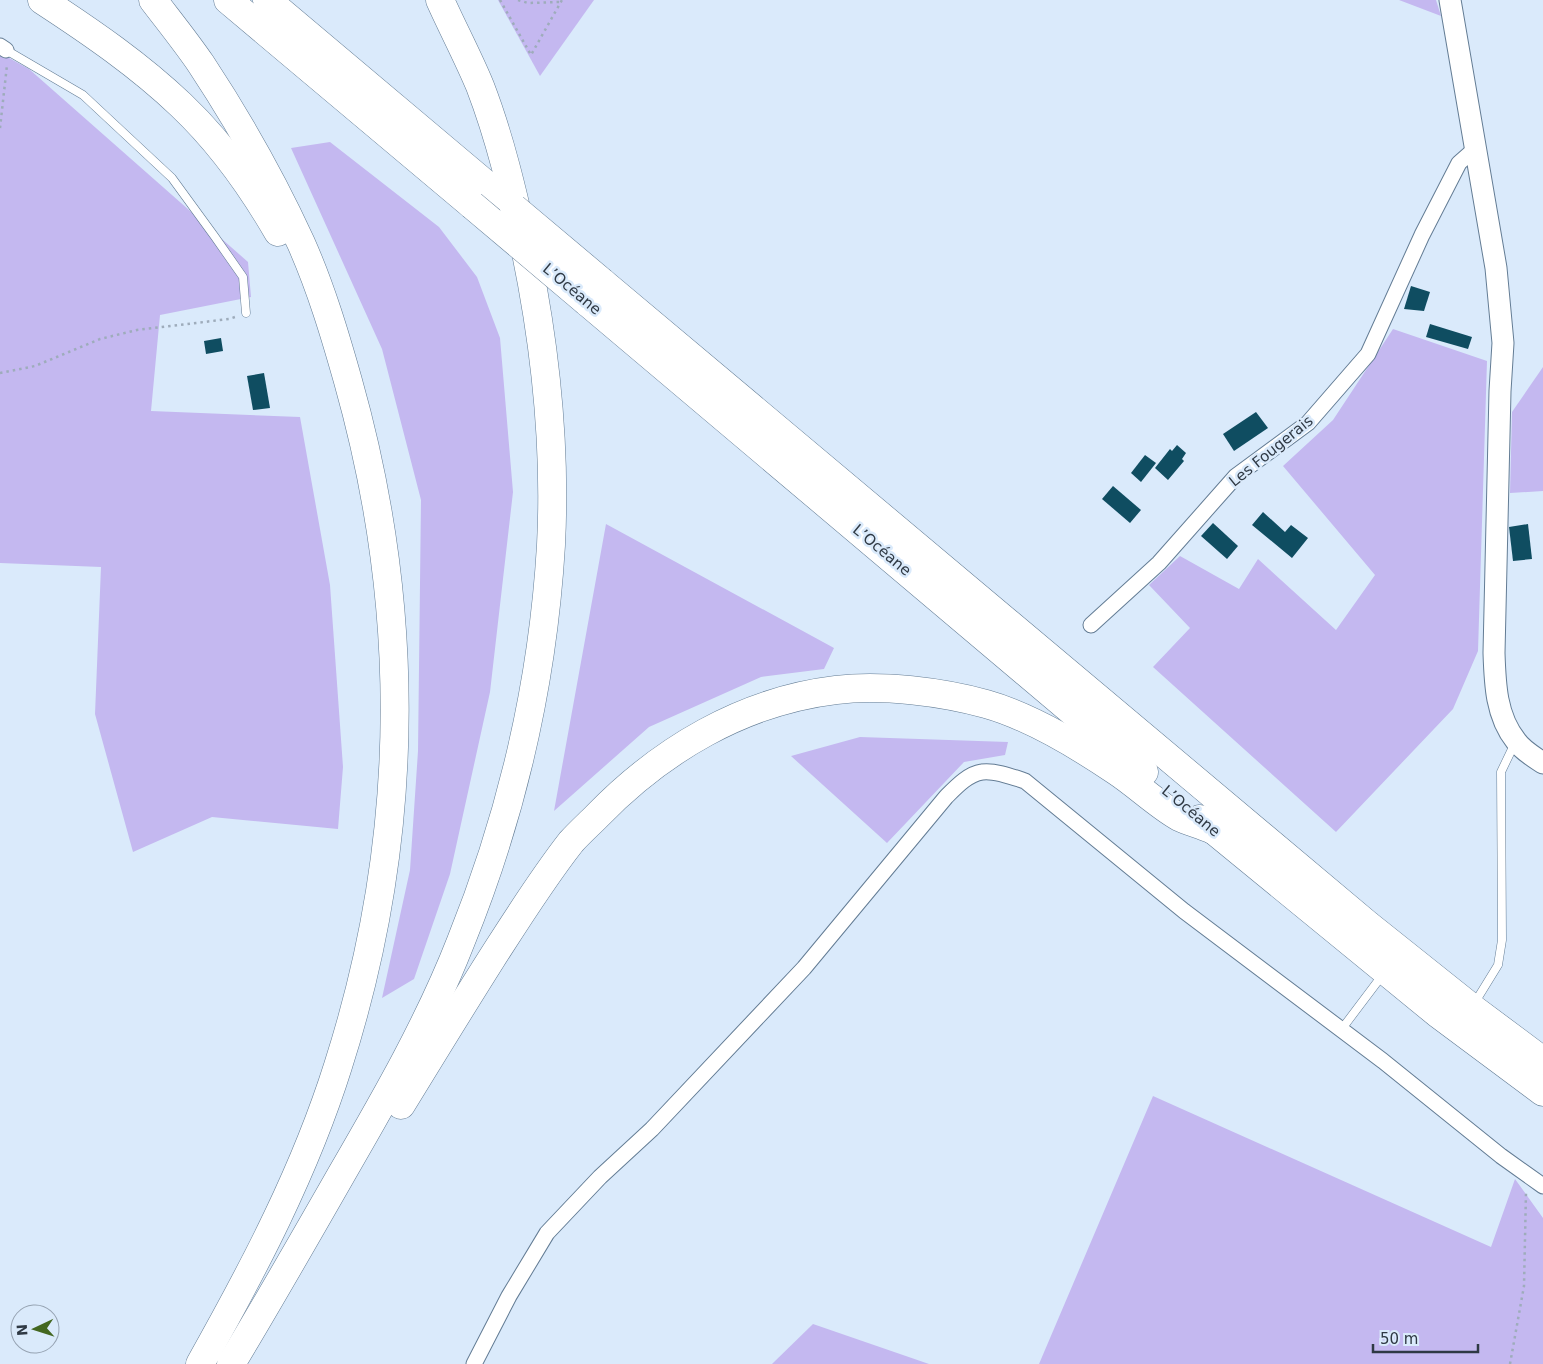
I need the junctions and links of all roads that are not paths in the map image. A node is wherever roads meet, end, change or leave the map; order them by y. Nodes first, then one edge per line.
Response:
1 (42, 0) edge
2 (153, 0) edge
3 (228, 0) edge
4 (267, 0) edge
5 (290, 0) edge
6 (440, 0) edge
7 (1450, 0) edge
8 (3, 48) edge
9 (372, 89) junction
10 (1476, 148) junction
11 (480, 196) junction
12 (595, 292) junction
13 (246, 313) road end
14 (352, 397) junction
15 (1091, 625) dead end
16 (1517, 743) junction
17 (1543, 763) edge
18 (1213, 830) junction
19 (1385, 971) junction
20 (1472, 1008) junction
21 (1341, 1030) junction
22 (1543, 1061) edge
23 (1543, 1092) edge
24 (1543, 1186) edge
25 (200, 1364) edge
26 (231, 1364) edge
27 (240, 1364) edge
28 (474, 1364) edge

1 - 14 highway
2 - 14 highway
3 - 11 highway, L’Océane
4 - 9 highway, L’Océane
5 - 9 highway
6 - 26 highway
7 - 10 street
8 - 13 lane
9 - 11 highway, L’Océane
10 - 15 street, Les Fougerais
10 - 16 street
11 - 12 highway, L’Océane, bridge
12 - 18 highway, L’Océane
12 - 20 highway, L’Océane
14 - 25 highway
16 - 17 street
16 - 20 lane
18 - 19 highway, L’Océane
18 - 27 highway
19 - 21 lane
19 - 23 highway, L’Océane
20 - 22 highway, L’Océane
21 - 24 street
21 - 28 street

